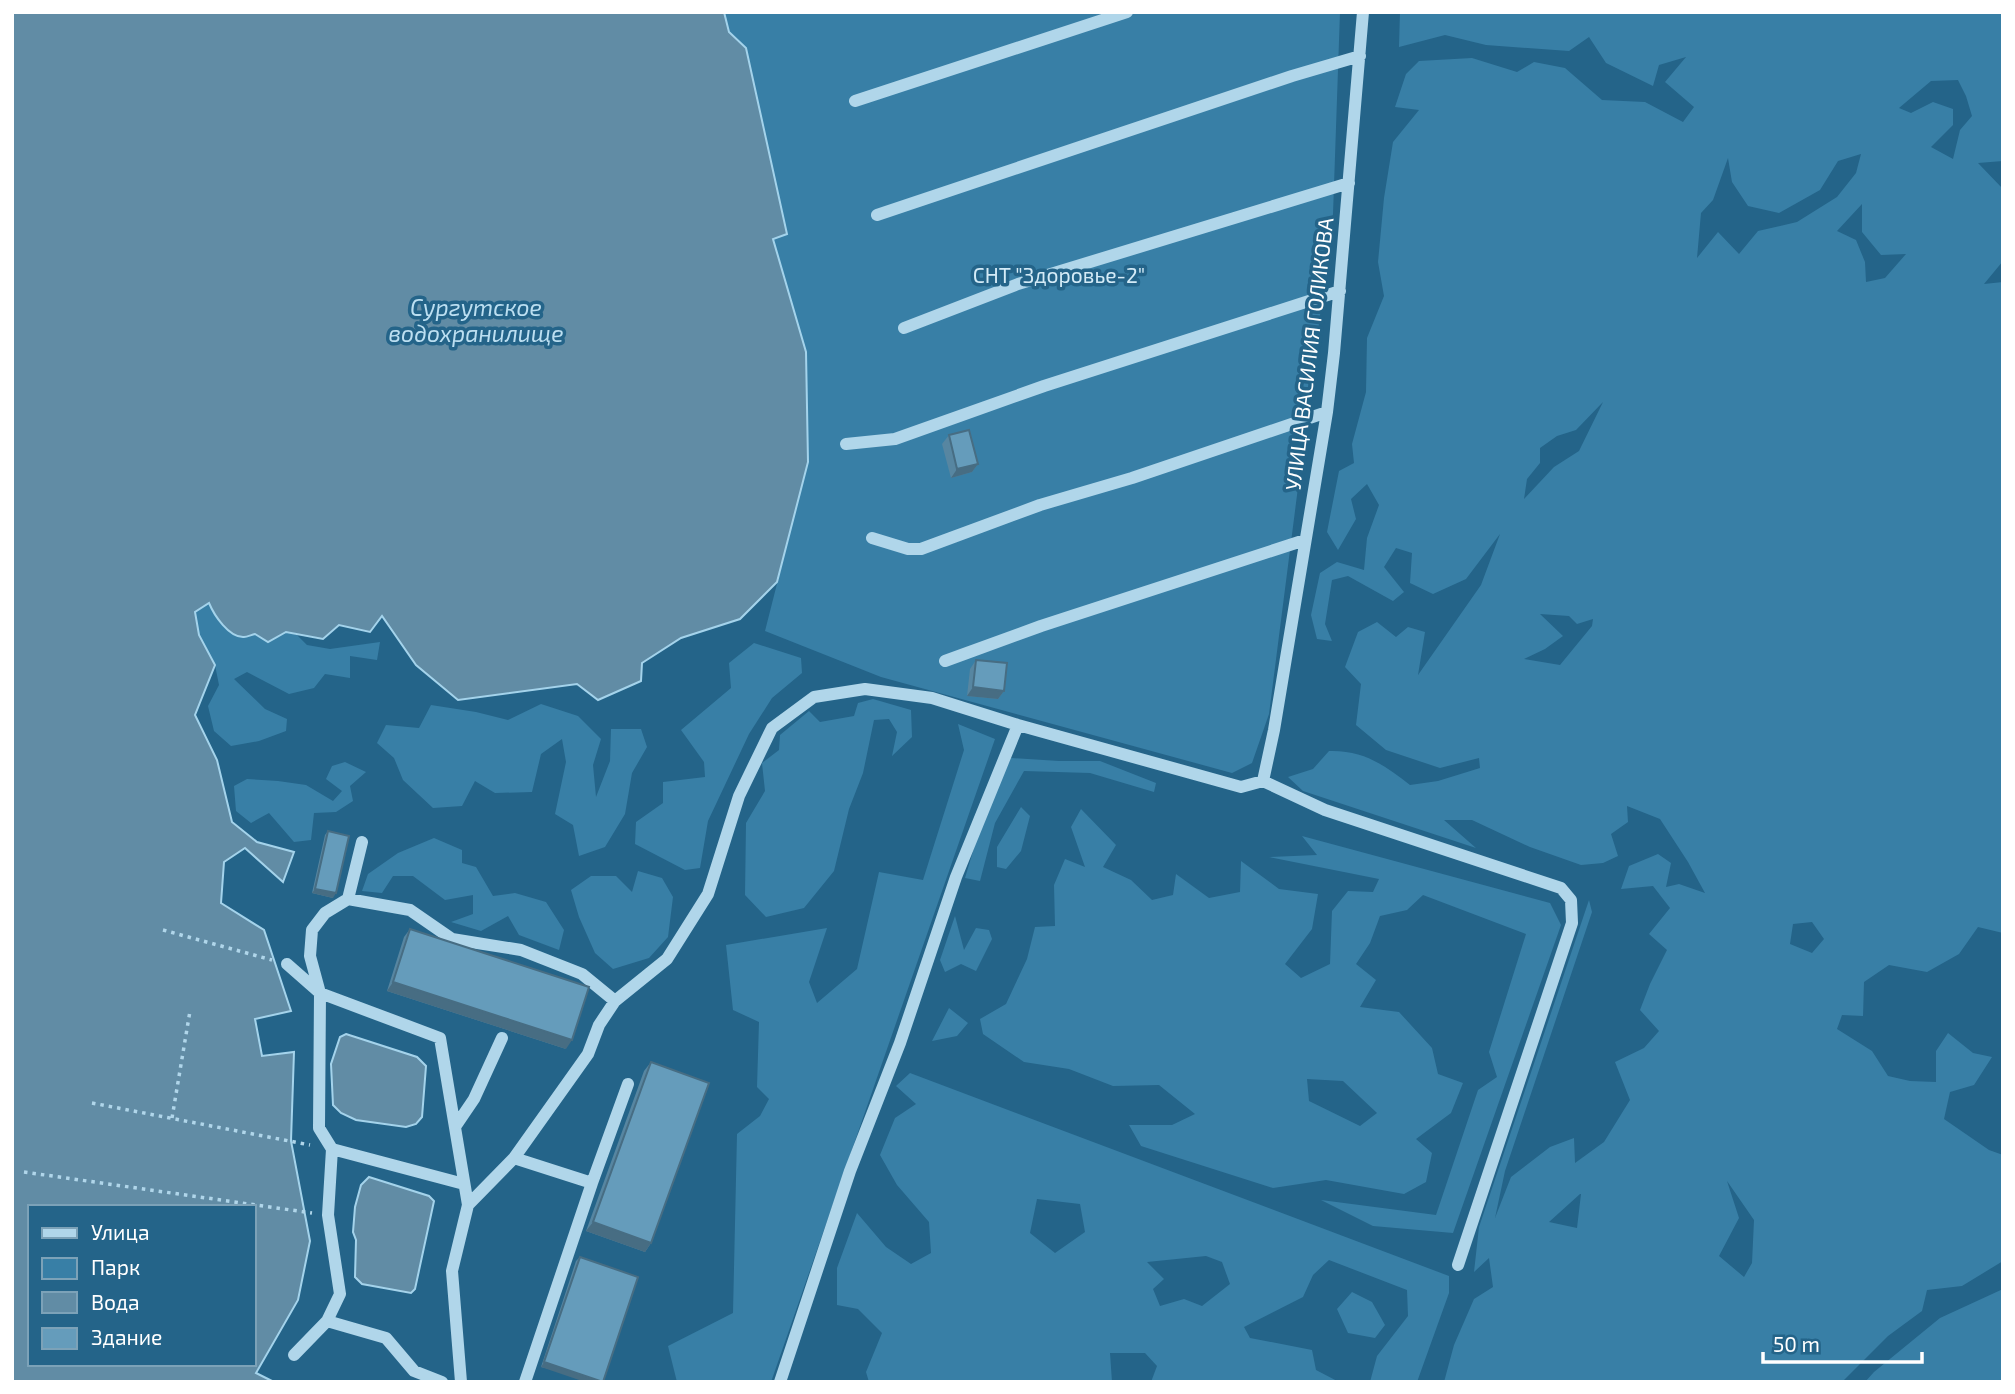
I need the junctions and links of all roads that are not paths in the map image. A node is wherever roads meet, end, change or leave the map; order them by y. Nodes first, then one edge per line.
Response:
1 (1127, 12) edge
2 (1363, 12) edge
3 (1360, 56) junction
4 (855, 101) dead end
5 (1349, 183) junction
6 (877, 215) dead end
7 (1339, 291) junction
8 (904, 328) dead end
9 (1327, 412) junction
10 (846, 444) dead end
11 (872, 538) dead end
12 (1306, 540) junction
13 (946, 661) dead end
14 (1018, 725) junction
15 (1263, 781) junction
16 (362, 842) dead end
17 (348, 899) junction
18 (287, 964) road end
19 (320, 993) junction
20 (615, 1001) junction
21 (502, 1038) dead end
22 (628, 1084) dead end
23 (455, 1127) junction
24 (332, 1149) junction
25 (514, 1158) junction
26 (592, 1183) junction
27 (464, 1184) junction
28 (468, 1206) junction
29 (1458, 1265) dead end
30 (327, 1321) junction
31 (294, 1354) dead end
32 (442, 1382) edge
33 (461, 1382) edge
34 (525, 1382) edge
35 (780, 1382) edge

1 - 4 street
2 - 3 street, УЛИЦА ВАСИЛИЯ ГОЛИКОВА
3 - 5 street, УЛИЦА ВАСИЛИЯ ГОЛИКОВА
3 - 6 street
5 - 7 street, УЛИЦА ВАСИЛИЯ ГОЛИКОВА
5 - 8 street
7 - 9 street, УЛИЦА ВАСИЛИЯ ГОЛИКОВА
7 - 10 street
9 - 11 street
9 - 12 street, УЛИЦА ВАСИЛИЯ ГОЛИКОВА
12 - 13 street
12 - 15 street, УЛИЦА ВАСИЛИЯ ГОЛИКОВА
14 - 15 street
14 - 20 street
14 - 35 street
15 - 29 street
16 - 17 street
17 - 19 street
17 - 20 street
18 - 19 street
19 - 23 street
19 - 24 street
20 - 25 street
21 - 23 street
22 - 26 street
23 - 27 street
24 - 27 street
24 - 30 street
25 - 26 street
25 - 28 street
26 - 34 street
27 - 28 street
28 - 33 street
30 - 31 street
30 - 32 street

